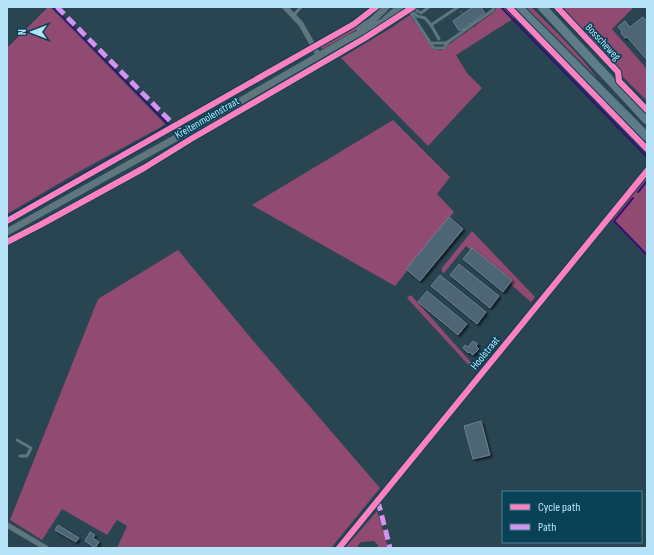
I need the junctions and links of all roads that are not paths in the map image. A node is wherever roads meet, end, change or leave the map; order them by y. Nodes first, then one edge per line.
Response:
1 (285, 7) edge
2 (301, 7) edge
3 (386, 7) edge
4 (400, 7) edge
5 (414, 7) edge
6 (430, 7) edge
7 (458, 7) edge
8 (493, 7) edge
9 (518, 7) edge
10 (542, 7) edge
11 (408, 8) edge
12 (293, 16) junction
13 (431, 26) junction
14 (348, 39) junction
15 (439, 39) dead end
16 (319, 56) junction
17 (647, 120) edge
18 (647, 138) edge
19 (7, 232) edge
20 (553, 286) dead end
21 (17, 440) dead end
22 (20, 456) dead end
23 (7, 525) edge
24 (46, 548) edge
25 (339, 548) edge

1 - 12 street
2 - 12 lane
3 - 14 street, Kreitenmolenstraat
4 - 14 street, Kreitenmolenstraat
5 - 6 lane
7 - 13 lane
8 - 11 lane
9 - 18 main road
10 - 17 main road, Bosscheweg
11 - 13 lane
12 - 16 street
13 - 15 lane
14 - 16 street, Kreitenmolenstraat
16 - 19 street, Kreitenmolenstraat
20 - 25 street, Hoolstraat
21 - 22 lane
23 - 24 street

